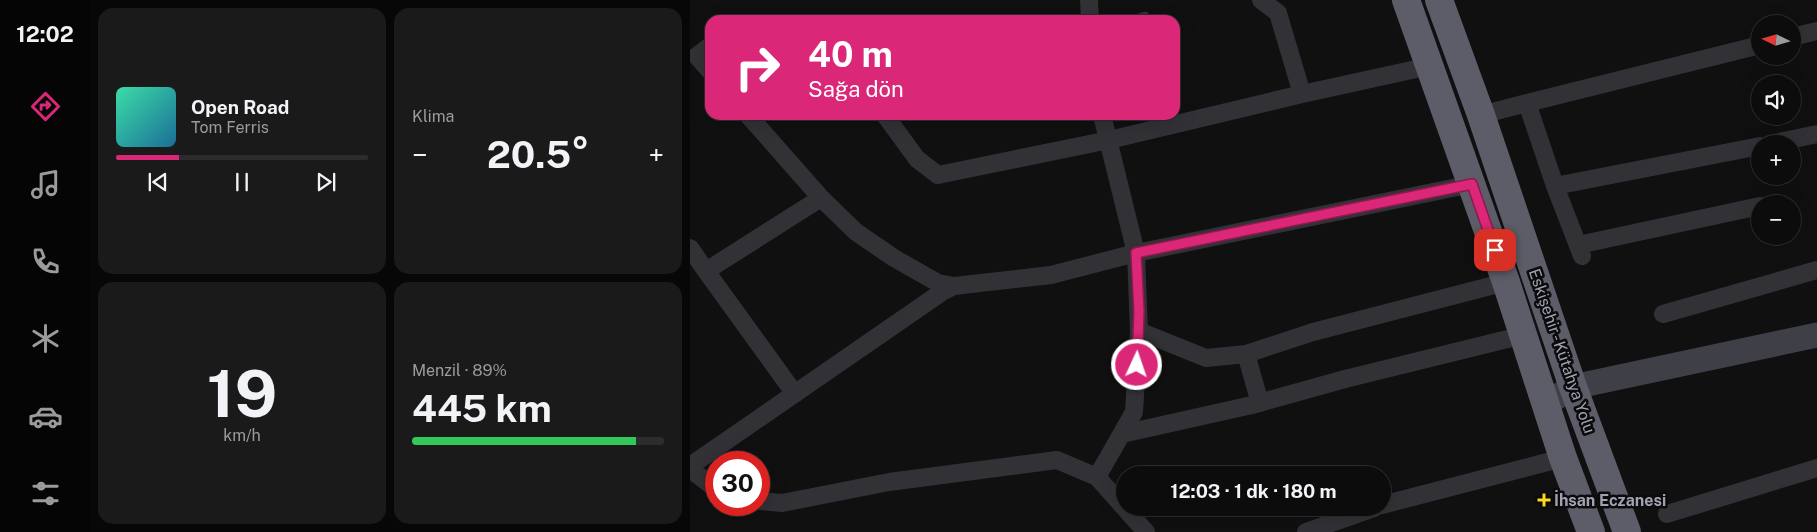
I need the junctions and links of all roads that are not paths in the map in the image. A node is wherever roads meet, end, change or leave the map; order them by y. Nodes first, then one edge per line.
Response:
1 (1089, 0) edge
2 (1261, 0) edge
3 (1406, 0) edge
4 (1438, 0) edge
5 (1090, 15) edge
6 (1817, 31) edge
7 (1801, 35) edge
8 (1751, 47) edge
9 (697, 53) edge
10 (705, 64) edge
11 (1430, 66) junction
12 (1302, 94) junction
13 (1527, 103) junction
14 (1481, 116) junction
15 (752, 120) edge
16 (889, 120) edge
17 (1103, 120) edge
18 (1817, 134) edge
19 (1801, 137) edge
20 (1109, 140) junction
21 (1751, 148) edge
22 (1472, 184) junction
23 (1555, 186) junction
24 (820, 198) junction
25 (1751, 208) edge
26 (690, 248) edge
27 (1136, 253) junction
28 (1817, 270) edge
29 (706, 271) junction
30 (1506, 282) junction
31 (954, 286) junction
32 (1663, 314) dead end
33 (1139, 332) junction
34 (1524, 335) junction
35 (1817, 335) edge
36 (1246, 354) junction
37 (1573, 387) junction
38 (795, 394) junction
39 (1260, 402) junction
40 (1547, 403) junction
41 (1122, 434) junction
42 (1564, 458) junction
43 (690, 468) edge
44 (1817, 468) edge
45 (1097, 478) junction
46 (705, 480) edge
47 (770, 502) edge
48 (1391, 503) edge
49 (1667, 514) dead end
50 (1351, 516) edge
51 (1146, 532) edge
52 (1306, 532) edge
53 (1591, 532) edge
54 (1627, 532) edge

1 - 5 street
2 - 12 street
3 - 11 highway, Eskişehir - Kütahya Yolu
4 - 14 highway, Eskişehir - Kütahya Yolu
6 - 7 street
8 - 13 street
9 - 10 street
11 - 12 street
11 - 22 highway, Eskişehir - Kütahya Yolu
12 - 20 street
13 - 14 street
13 - 23 street
14 - 37 highway, Eskişehir - Kütahya Yolu
15 - 24 street
16 - 20 street
17 - 20 street
18 - 19 street
20 - 27 street
21 - 23 street
22 - 27 street
22 - 30 highway, Eskişehir - Kütahya Yolu
23 - 25 street
24 - 29 street
24 - 31 street
26 - 29 street
27 - 31 street
27 - 33 street
28 - 32 street
29 - 38 street
30 - 34 highway, Eskişehir - Kütahya Yolu
30 - 36 street
31 - 38 street
33 - 36 street
33 - 41 street
34 - 39 street
34 - 40 highway, Eskişehir - Kütahya Yolu
35 - 37 street
36 - 39 street
37 - 40 street
37 - 54 highway, Eskişehir - Kütahya Yolu
38 - 43 street
39 - 41 street
40 - 42 highway, Eskişehir - Kütahya Yolu
41 - 45 street
42 - 48 street
42 - 53 highway, Eskişehir - Kütahya Yolu
43 - 46 street
44 - 49 street
45 - 47 street
45 - 51 street
50 - 52 street

